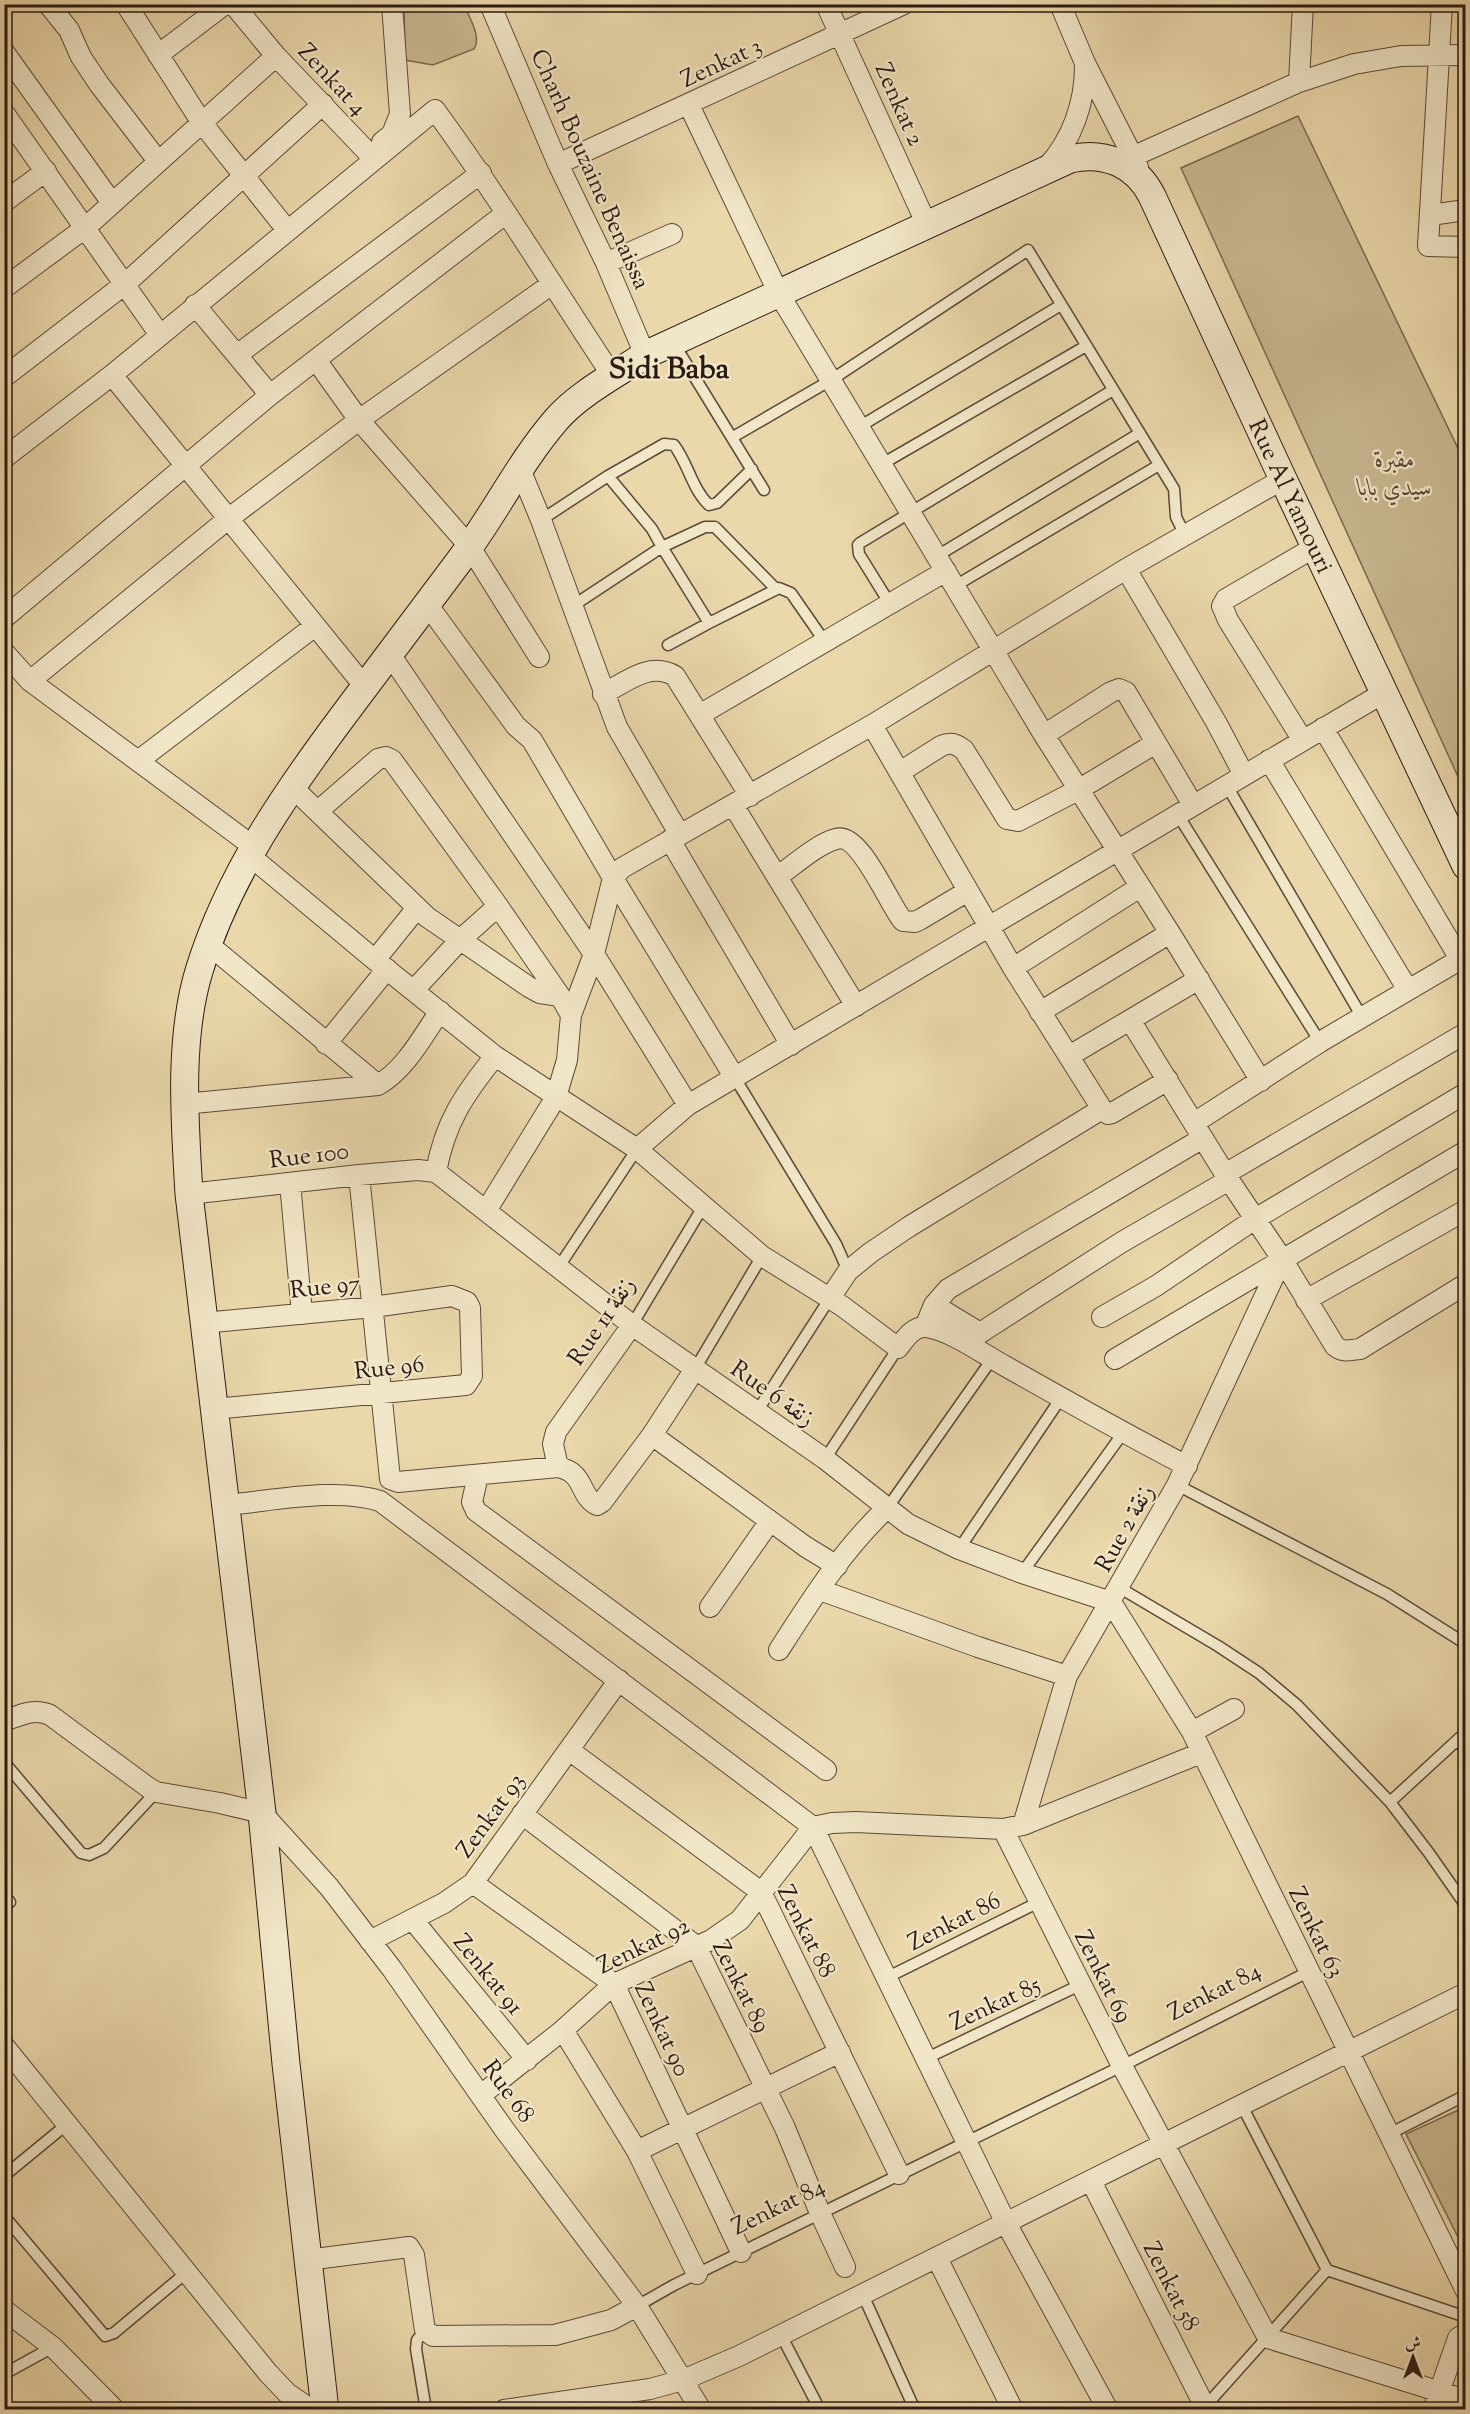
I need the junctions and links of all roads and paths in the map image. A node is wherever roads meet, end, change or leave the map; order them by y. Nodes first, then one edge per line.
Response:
1 (48, 4) edge
2 (126, 4) edge
3 (225, 4) edge
4 (233, 4) edge
5 (392, 4) edge
6 (490, 4) edge
7 (826, 4) edge
8 (904, 4) edge
9 (1059, 4) edge
10 (1303, 4) edge
11 (1442, 4) edge
12 (841, 35) junction
13 (4, 52) edge
14 (158, 55) junction
15 (1439, 55) junction
16 (1466, 55) edge
17 (276, 56) junction
18 (1085, 63) junction
19 (1299, 82) junction
20 (323, 104) junction
21 (689, 105) junction
22 (4, 113) edge
23 (1111, 114) junction
24 (1075, 121) junction
25 (202, 123) junction
26 (1120, 133) junction
27 (371, 156) junction
28 (1097, 157) junction
29 (1132, 157) junction
30 (158, 161) junction
31 (558, 164) junction
32 (46, 171) junction
33 (1043, 171) junction
34 (481, 173) junction
35 (244, 176) junction
36 (1147, 186) junction
37 (4, 202) edge
38 (112, 203) junction
39 (1466, 210) edge
40 (505, 214) junction
41 (1430, 215) junction
42 (927, 225) junction
43 (86, 228) junction
44 (287, 230) junction
45 (672, 234) dead end
46 (1466, 247) edge
47 (606, 263) junction
48 (125, 284) junction
49 (552, 284) junction
50 (4, 288) edge
51 (779, 294) junction
52 (195, 305) junction
53 (1061, 305) junction
54 (160, 335) junction
55 (673, 342) junction
56 (1086, 346) junction
57 (237, 355) junction
58 (645, 355) junction
59 (316, 360) junction
60 (112, 375) junction
61 (4, 377) edge
62 (613, 377) junction
63 (831, 380) junction
64 (1113, 390) junction
65 (270, 395) junction
66 (359, 420) junction
67 (859, 427) junction
68 (1140, 433) junction
69 (733, 436) junction
70 (4, 458) edge
71 (882, 464) junction
72 (1159, 465) junction
73 (186, 466) junction
74 (520, 469) junction
75 (752, 469) junction
76 (608, 476) junction
77 (1283, 479) junction
78 (764, 490) dead end
79 (910, 512) junction
80 (228, 519) junction
81 (541, 520) junction
82 (1185, 535) junction
83 (470, 547) junction
84 (662, 547) junction
85 (1315, 547) junction
86 (1126, 568) junction
87 (946, 571) junction
88 (776, 589) junction
89 (427, 604) junction
90 (890, 604) junction
91 (571, 608) junction
92 (4, 618) edge
93 (709, 622) junction
94 (315, 626) junction
95 (825, 642) junction
96 (668, 645) dead end
97 (994, 649) junction
98 (4, 652) edge
99 (389, 653) junction
100 (539, 657) dead end
101 (30, 681) junction
102 (365, 687) junction
103 (1385, 692) junction
104 (603, 694) junction
105 (700, 714) junction
106 (872, 725) junction
107 (1323, 728) junction
108 (1044, 735) junction
109 (1302, 740) junction
110 (1156, 743) junction
111 (1269, 760) junction
112 (138, 761) junction
113 (900, 772) junction
114 (1244, 775) junction
115 (291, 786) junction
116 (1227, 786) junction
117 (1078, 790) junction
118 (742, 801) junction
119 (1185, 810) junction
120 (318, 811) junction
121 (675, 838) junction
122 (252, 851) junction
123 (1116, 852) junction
124 (1466, 866) edge
125 (777, 877) junction
126 (613, 878) junction
127 (1140, 887) junction
128 (968, 891) junction
129 (498, 906) junction
130 (417, 908) junction
131 (989, 927) junction
132 (1170, 933) junction
133 (460, 940) junction
134 (208, 944) junction
135 (594, 954) junction
136 (1463, 958) edge
137 (381, 965) junction
138 (1013, 968) junction
139 (1199, 979) junction
140 (414, 990) junction
141 (1408, 990) junction
142 (560, 996) junction
143 (856, 1006) junction
144 (440, 1011) junction
145 (1040, 1012) junction
146 (571, 1015) junction
147 (1362, 1017) junction
148 (1130, 1020) junction
149 (1466, 1033) edge
150 (1320, 1042) junction
151 (326, 1044) junction
152 (790, 1045) junction
153 (495, 1056) junction
154 (1069, 1056) junction
155 (735, 1078) junction
156 (1168, 1080) junction
157 (1261, 1081) junction
158 (378, 1086) junction
159 (1466, 1093) edge
160 (556, 1097) junction
161 (183, 1104) junction
162 (688, 1105) junction
163 (1102, 1109) junction
164 (1199, 1131) junction
165 (637, 1149) junction
166 (1466, 1151) edge
167 (436, 1172) junction
168 (359, 1175) junction
169 (1227, 1177) junction
170 (290, 1183) junction
171 (189, 1194) junction
172 (704, 1205) junction
173 (1466, 1210) edge
174 (486, 1211) junction
175 (1255, 1220) junction
176 (762, 1256) junction
177 (1282, 1259) junction
178 (558, 1268) junction
179 (848, 1270) junction
180 (1466, 1284) edge
181 (452, 1296) joint
182 (830, 1298) junction
183 (1306, 1300) junction
184 (934, 1305) junction
185 (373, 1306) junction
186 (302, 1314) junction
187 (1102, 1317) dead end
188 (203, 1323) junction
189 (632, 1324) junction
190 (925, 1327) junction
191 (974, 1339) junction
192 (898, 1348) junction
193 (992, 1359) junction
194 (1115, 1359) dead end
195 (695, 1370) junction
196 (382, 1394) junction
197 (1061, 1398) junction
198 (214, 1409) junction
199 (756, 1413) junction
200 (1123, 1433) junction
201 (652, 1435) junction
202 (825, 1459) junction
203 (1187, 1466) junction
204 (558, 1467) junction
205 (478, 1475) junction
206 (1177, 1485) junction
207 (225, 1505) junction
208 (888, 1507) junction
209 (770, 1521) junction
210 (959, 1549) junction
211 (837, 1566) junction
212 (1022, 1574) junction
213 (820, 1590) junction
214 (1116, 1595) junction
215 (710, 1607) dead end
216 (1466, 1644) edge
217 (779, 1650) dead end
218 (1068, 1676) junction
219 (619, 1680) junction
220 (1234, 1709) dead end
221 (4, 1721) edge
222 (1192, 1732) junction
223 (1466, 1732) edge
224 (1457, 1740) junction
225 (569, 1750) junction
226 (1466, 1750) edge
227 (1201, 1753) junction
228 (4, 1762) edge
229 (826, 1770) dead end
230 (156, 1792) junction
231 (1390, 1802) junction
232 (262, 1813) junction
233 (522, 1814) junction
234 (813, 1827) junction
235 (1013, 1827) junction
236 (473, 1883) junction
237 (761, 1892) junction
238 (1039, 1902) junction
239 (1465, 1905) edge
240 (412, 1920) junction
241 (370, 1941) junction
242 (696, 1946) junction
243 (1308, 1972) junction
244 (888, 1977) junction
245 (614, 1984) junction
246 (1080, 1985) junction
247 (1466, 1993) edge
248 (563, 2030) junction
249 (4, 2046) edge
250 (840, 2052) junction
251 (1348, 2052) junction
252 (927, 2058) junction
253 (527, 2060) junction
254 (1122, 2066) junction
255 (765, 2089) junction
256 (481, 2095) junction
257 (1466, 2095) edge
258 (1241, 2104) junction
259 (66, 2125) junction
260 (682, 2127) junction
261 (1389, 2134) junction
262 (967, 2141) junction
263 (1163, 2143) junction
264 (637, 2151) junction
265 (899, 2174) junction
266 (4, 2176) edge
267 (1090, 2181) junction
268 (820, 2213) junction
269 (4, 2216) edge
270 (1006, 2223) junction
271 (741, 2252) junction
272 (937, 2258) junction
273 (307, 2260) junction
274 (845, 2267) dead end
275 (1327, 2270) junction
276 (187, 2272) junction
277 (697, 2274) junction
278 (1466, 2290) edge
279 (863, 2295) junction
280 (637, 2306) junction
281 (4, 2310) edge
282 (1466, 2317) edge
283 (425, 2330) junction
284 (1466, 2333) edge
285 (781, 2335) junction
286 (1268, 2338) junction
287 (53, 2347) junction
288 (4, 2374) edge
289 (683, 2380) junction
290 (1466, 2400) edge
291 (1436, 2401) edge
292 (618, 2402) edge
293 (110, 2408) edge
294 (1207, 2408) edge
295 (312, 2409) edge
296 (325, 2409) edge
297 (426, 2409) edge
298 (504, 2409) edge
299 (701, 2409) edge
300 (820, 2409) edge
301 (915, 2409) edge
302 (1013, 2409) edge
303 (1107, 2409) edge

1 - 30 street
2 - 14 street
3 - 14 street
4 - 17 street, Zenkat 4
5 - 27 street
6 - 31 street, Charh Bouzaine Benaissa
7 - 12 street, Zenkat 2
8 - 12 street, Zenkat 3
9 - 18 street
10 - 19 street
11 - 15 street
12 - 21 street, Zenkat 3
12 - 42 street, Zenkat 2
13 - 38 street
14 - 25 street
15 - 16 street
15 - 19 street
15 - 41 street
17 - 20 street, Zenkat 4
17 - 25 street
18 - 23 street
18 - 24 street
19 - 29 street
20 - 27 street, Zenkat 4
20 - 35 street
21 - 31 street, Zenkat 3
21 - 51 street
22 - 32 street
23 - 24 street
23 - 26 street
24 - 28 street
24 - 33 street
25 - 30 street
25 - 35 street
26 - 28 street
26 - 29 street
27 - 34 street
27 - 44 street
28 - 33 street
28 - 36 street, Rue Al Yamouri
29 - 36 street
30 - 38 street
31 - 47 street, Charh Bouzaine Benaissa
32 - 37 street
32 - 43 street
33 - 42 street
34 - 40 street
34 - 57 street
35 - 44 street
35 - 48 street
36 - 77 street, Rue Al Yamouri
38 - 43 street
39 - 41 street
40 - 49 street
40 - 59 street
41 - 46 street
42 - 51 street
43 - 48 street
43 - 50 street
44 - 52 street
45 - 47 street
47 - 58 street, Charh Bouzaine Benaissa
48 - 54 street
48 - 61 street
49 - 62 street
49 - 66 street
51 - 55 street
51 - 63 street
52 - 54 street
52 - 57 street
53 - 56 lane
53 - 63 lane
53 - 67 lane
54 - 60 street
55 - 58 street
55 - 69 lane
56 - 64 lane
56 - 71 lane
57 - 65 street
58 - 62 street
59 - 65 street
59 - 66 street
60 - 70 street
60 - 73 street
62 - 74 street
63 - 67 street
63 - 69 lane
64 - 68 lane
64 - 79 lane
65 - 73 street
66 - 80 street
66 - 83 street
67 - 71 street
68 - 72 lane
68 - 87 lane
69 - 75 lane
71 - 79 street
72 - 82 lane
72 - 87 lane
73 - 80 street
73 - 92 street
74 - 81 street
74 - 83 street
75 - 76 lane
75 - 78 lane
76 - 81 lane
76 - 84 lane
77 - 82 street
77 - 85 street, Rue Al Yamouri
79 - 87 street
79 - 90 lane
80 - 94 street
80 - 101 street
81 - 91 street
82 - 86 street
83 - 89 street
83 - 100 street
84 - 88 lane
84 - 91 lane
84 - 93 lane
85 - 103 street, Rue Al Yamouri
85 - 109 street
86 - 97 street
86 - 114 street
87 - 90 street
87 - 97 street
88 - 93 lane
88 - 95 lane
89 - 99 street
89 - 126 street
90 - 95 street
91 - 104 street
93 - 96 lane
94 - 102 street
94 - 112 street
95 - 105 street
97 - 106 street
97 - 108 street
98 - 101 street
99 - 102 street
99 - 135 street
101 - 112 street
102 - 115 street
103 - 107 street
103 - 124 street, Rue Al Yamouri
104 - 105 street
104 - 121 street
105 - 118 street
106 - 113 street
106 - 118 street
107 - 109 street
107 - 136 street
108 - 110 street
108 - 117 street
109 - 111 street
110 - 117 street
110 - 119 street
111 - 114 street
111 - 141 street
112 - 122 street
113 - 117 street
113 - 128 street
114 - 116 street
115 - 120 street
115 - 122 street
116 - 119 street
116 - 147 lane
117 - 123 street
118 - 121 street
118 - 125 street
119 - 123 street
119 - 150 lane
120 - 129 street
120 - 130 street
121 - 126 street
121 - 152 street
122 - 134 street
122 - 137 street
123 - 127 street
123 - 131 street
125 - 128 street
125 - 143 street
126 - 135 street
126 - 155 street
127 - 132 street
127 - 138 street
128 - 131 street
129 - 133 street
129 - 142 street
130 - 133 street
130 - 137 street
131 - 138 street
131 - 143 street
132 - 139 street
132 - 145 street
133 - 140 street
133 - 142 street
134 - 151 street
134 - 161 street
135 - 146 street
135 - 162 street
136 - 141 street
137 - 140 street
137 - 151 street
138 - 145 street
139 - 148 street
139 - 157 street
140 - 144 street
141 - 147 street
142 - 146 street
143 - 152 street
144 - 153 street
144 - 158 street
145 - 154 street
146 - 160 street
147 - 150 street
148 - 154 street
148 - 156 street
149 - 169 street
150 - 157 street
151 - 158 street
152 - 155 street
153 - 160 street
153 - 167 street
154 - 163 street
155 - 162 street
155 - 179 lane
156 - 163 street
156 - 164 street
157 - 164 street
158 - 161 street
159 - 175 street
160 - 165 street
160 - 174 street
161 - 171 street
162 - 165 street
163 - 179 street
164 - 169 street
164 - 184 street
165 - 172 street
165 - 178 lane
166 - 177 street
167 - 168 street, Rue 100
167 - 174 street, Rue 6 زنقة
168 - 170 street, Rue 100
168 - 185 street
169 - 175 street
169 - 191 street
170 - 171 street, Rue 100
170 - 186 street
171 - 188 street
172 - 176 street
172 - 189 lane, Rue 11 زنقة
173 - 183 street
174 - 178 street, Rue 6 زنقة
175 - 177 street
175 - 187 street
176 - 182 street
176 - 195 lane
177 - 183 street
177 - 194 street
177 - 203 street, Rue 2 زنقة
178 - 189 street, Rue 6 زنقة
179 - 182 street
180 - 183 street
181 - 185 street, Rue 97
181 - 196 street, Rue 96
182 - 192 street
182 - 199 lane
184 - 190 street
184 - 191 street
185 - 186 street, Rue 97
185 - 196 street
186 - 188 street, Rue 97
188 - 198 street
189 - 195 street, Rue 6 زنقة
189 - 204 street, Rue 11 زنقة
190 - 191 street
190 - 192 street
191 - 193 street
192 - 202 lane
193 - 197 street
193 - 208 lane
195 - 199 street, Rue 6 زنقة
195 - 201 street
196 - 198 street, Rue 96
196 - 205 street
197 - 200 street
197 - 210 lane
198 - 207 street
199 - 202 street, Rue 6 زنقة
200 - 203 street
200 - 212 lane
201 - 204 street
201 - 209 street
202 - 208 street, Rue 6 زنقة
203 - 206 street, Rue 2 زنقة
204 - 205 street
205 - 229 street
206 - 214 street, Rue 2 زنقة
206 - 216 lane
207 - 219 street
207 - 232 street
208 - 210 street, Rue 6 زنقة
208 - 211 street
209 - 211 street
209 - 215 street
210 - 212 street, Rue 6 زنقة
211 - 213 street
212 - 214 street, Rue 6 زنقة
213 - 217 street
213 - 218 street
214 - 218 street, Rue 2 زنقة
214 - 222 street, Zenkat 63
214 - 231 lane
218 - 235 street, Rue 2 زنقة
219 - 225 street, Zenkat 93
219 - 234 street
220 - 222 street
221 - 230 street
222 - 227 street, Zenkat 63
223 - 224 lane
224 - 226 lane
224 - 231 lane
225 - 233 street, Zenkat 93
225 - 237 street, Zenkat 88
227 - 235 street
227 - 243 street, Zenkat 63
228 - 230 lane
230 - 232 street
231 - 239 lane
232 - 241 street, Rue 68
232 - 273 street
233 - 236 street, Zenkat 93
233 - 242 street, Zenkat 89
234 - 235 street
234 - 237 street, Zenkat 92
234 - 244 street
235 - 238 street, Zenkat 69
236 - 240 street, Zenkat 93
236 - 245 street, Zenkat 90
237 - 242 street, Zenkat 92
237 - 250 street, Zenkat 88
238 - 244 lane, Zenkat 86
238 - 246 street, Zenkat 69
240 - 241 street, Zenkat 93
240 - 253 street, Zenkat 91
241 - 256 street, Rue 68
242 - 245 street, Zenkat 92
242 - 255 street, Zenkat 89
243 - 251 street, Zenkat 63
243 - 254 lane, Zenkat 84
244 - 252 street
245 - 248 street, Zenkat 92
245 - 260 street, Zenkat 90
246 - 252 lane, Zenkat 85
246 - 254 street, Zenkat 69
247 - 251 street
248 - 253 street, Zenkat 92
248 - 264 street
249 - 259 street
250 - 255 street
250 - 265 street, Zenkat 88
251 - 258 street
251 - 261 street, Zenkat 63
252 - 262 street
253 - 256 street, Zenkat 92
254 - 262 lane, Zenkat 84
254 - 263 street, Zenkat 69
255 - 260 street
255 - 268 street, Zenkat 89
256 - 280 street, Rue 68
257 - 261 lane
258 - 263 street
258 - 275 lane
259 - 266 lane
259 - 276 street
260 - 264 street
260 - 271 street, Zenkat 90
261 - 278 street, Zenkat 63
262 - 265 lane, Zenkat 84
262 - 270 street
263 - 267 street
263 - 286 street, Zenkat 69
264 - 277 street
265 - 268 lane, Zenkat 84
267 - 270 street
267 - 294 street, Zenkat 58
268 - 271 lane, Zenkat 84
268 - 274 street, Zenkat 89
269 - 276 lane
270 - 272 street
270 - 303 street
271 - 277 lane, Zenkat 84
272 - 279 street
272 - 302 street
273 - 283 street
273 - 296 street
275 - 282 lane
275 - 286 lane
276 - 295 street
277 - 280 lane, Zenkat 84
279 - 285 street
279 - 301 lane
280 - 283 street, Zenkat 84
280 - 289 street, Rue 68
281 - 287 street
283 - 297 lane
284 - 291 street
285 - 289 street
285 - 300 lane
286 - 291 street
286 - 294 lane
287 - 288 lane
287 - 293 street
289 - 292 street
289 - 299 street, Rue 68
290 - 291 street
292 - 298 street

